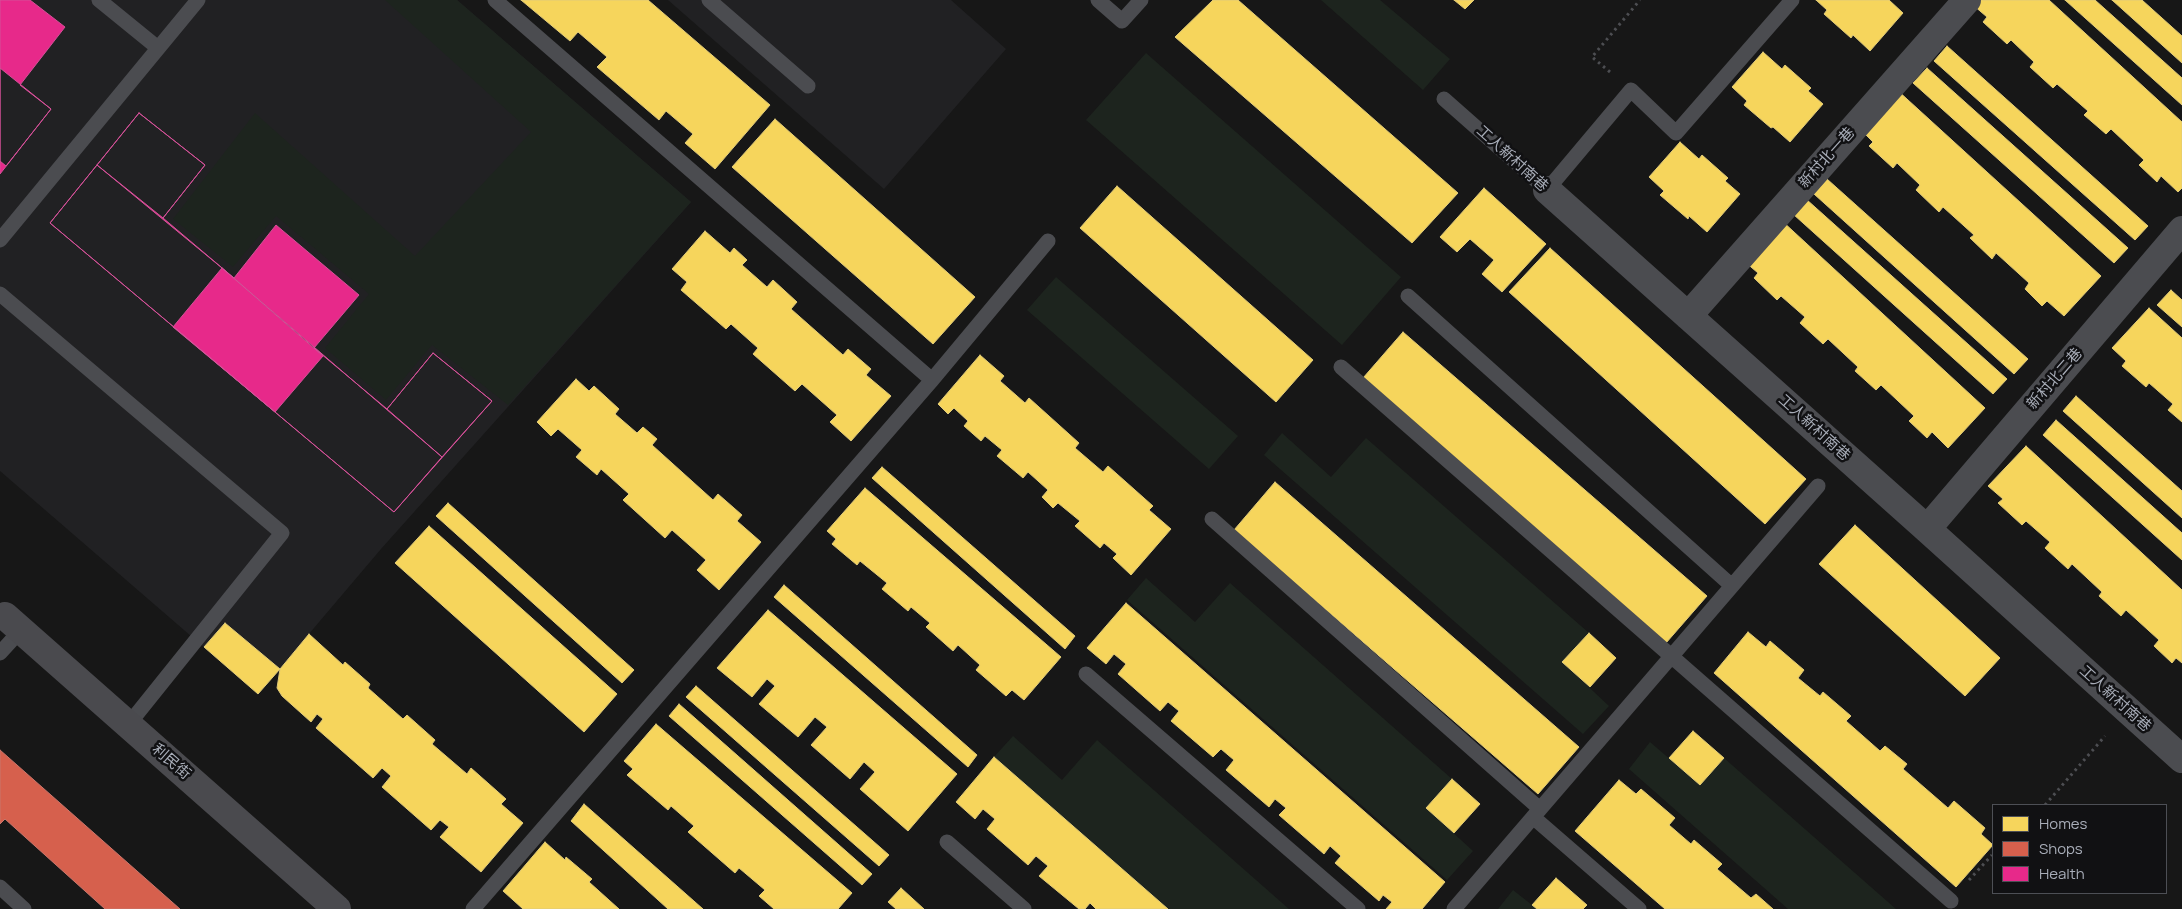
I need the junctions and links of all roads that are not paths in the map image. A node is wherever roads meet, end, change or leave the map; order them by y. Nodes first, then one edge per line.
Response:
1 (99, 0) edge
2 (198, 0) edge
3 (495, 0) edge
4 (709, 0) edge
5 (1098, 0) edge
6 (1141, 0) edge
7 (1792, 0) edge
8 (1967, 0) edge
9 (158, 48) junction
10 (808, 86) dead end
11 (1444, 99) dead end
12 (1547, 190) junction
13 (2182, 230) edge
14 (0, 240) edge
15 (1048, 241) dead end
16 (0, 294) edge
17 (1408, 296) dead end
18 (1688, 316) junction
19 (1341, 367) dead end
20 (932, 380) junction
21 (1818, 486) dead end
22 (1212, 519) dead end
23 (1927, 528) junction
24 (1732, 586) junction
25 (6, 617) edge
26 (0, 653) edge
27 (1671, 657) junction
28 (1086, 674) dead end
29 (128, 725) junction
30 (2181, 755) edge
31 (1537, 813) junction
32 (947, 842) dead end
33 (0, 887) edge
34 (1951, 901) dead end
35 (24, 909) edge
36 (337, 909) edge
37 (473, 909) edge
38 (1024, 909) edge
39 (1358, 909) edge
40 (1454, 909) edge
41 (1639, 909) edge

1 - 9 lane
2 - 9 lane
3 - 20 lane
4 - 10 lane
5 - 6 lane
7 - 12 lane
8 - 18 street, 新村北一巷
9 - 14 lane
11 - 12 lane, 工人新村南巷
12 - 18 street, 工人新村南巷
13 - 23 street, 新村北二巷
15 - 20 lane
16 - 29 lane
17 - 24 lane
18 - 23 street, 工人新村南巷
19 - 27 lane
20 - 37 lane
21 - 24 lane
22 - 31 lane
23 - 30 street, 工人新村南巷
24 - 27 lane
25 - 26 lane
25 - 29 street, 利民街
27 - 31 lane
27 - 34 lane
28 - 39 lane
29 - 36 street, 利民街
31 - 40 lane
31 - 41 lane
32 - 38 lane
33 - 35 lane

